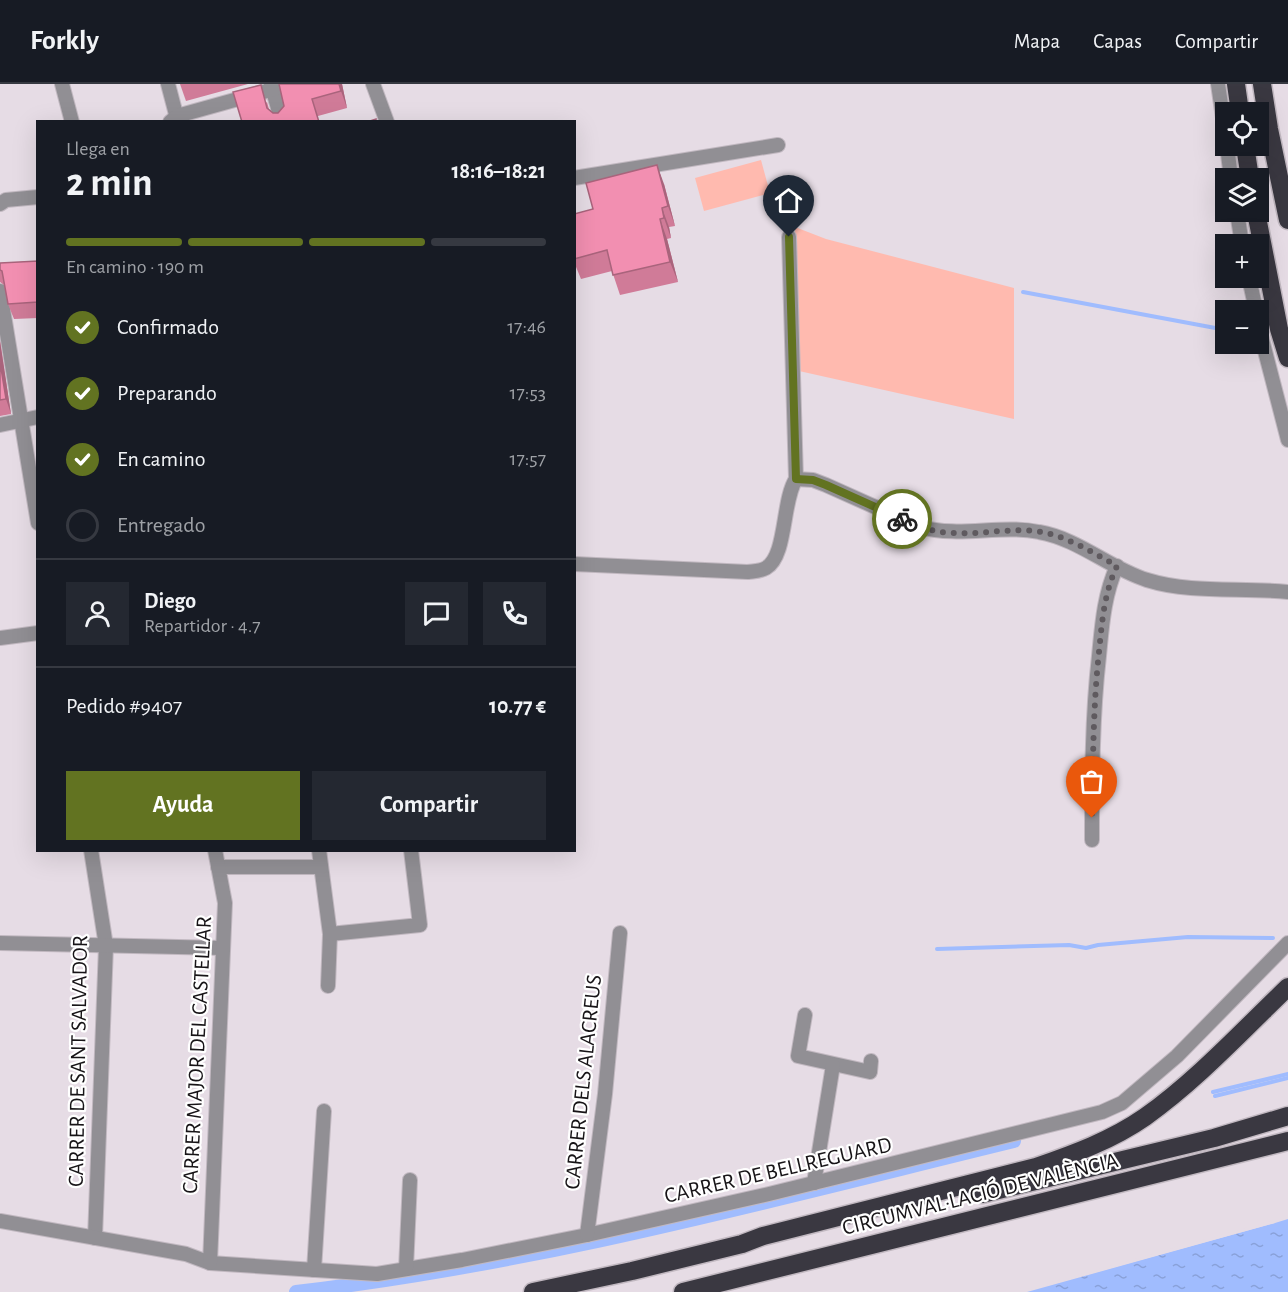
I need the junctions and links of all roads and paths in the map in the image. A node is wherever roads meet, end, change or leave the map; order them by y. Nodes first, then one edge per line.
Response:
1 (62, 84) edge
2 (168, 84) edge
3 (292, 84) edge
4 (373, 84) edge
5 (1218, 84) edge
6 (1236, 84) edge
7 (1262, 84) edge
8 (272, 87) edge
9 (1221, 102) edge
10 (1239, 102) edge
11 (71, 120) edge
12 (175, 120) edge
13 (281, 120) edge
14 (386, 120) edge
15 (778, 145) dead end
16 (576, 178) edge
17 (36, 197) edge
18 (0, 204) edge
19 (1288, 220) edge
20 (1258, 222) edge
21 (789, 237) dead end
22 (0, 291) edge
23 (1266, 354) edge
24 (1288, 358) edge
25 (36, 417) edge
26 (21, 421) junction
27 (0, 425) edge
28 (1288, 440) edge
29 (796, 479) junction
30 (36, 511) edge
31 (576, 564) edge
32 (1117, 566) junction
33 (1288, 592) edge
34 (36, 633) edge
35 (0, 638) edge
36 (1092, 840) dead end
37 (91, 852) edge
38 (215, 852) edge
39 (319, 852) edge
40 (411, 852) edge
41 (218, 867) junction
42 (321, 867) junction
43 (620, 933) dead end
44 (330, 934) junction
45 (0, 943) edge
46 (1288, 943) edge
47 (106, 946) junction
48 (223, 948) junction
49 (328, 986) dead end
50 (1288, 987) edge
51 (806, 1015) dead end
52 (871, 1060) dead end
53 (833, 1065) junction
54 (324, 1111) dead end
55 (1288, 1116) edge
56 (1288, 1142) edge
57 (410, 1180) dead end
58 (814, 1183) junction
59 (0, 1221) edge
60 (587, 1235) junction
61 (95, 1238) junction
62 (742, 1244) junction
63 (210, 1263) junction
64 (406, 1269) junction
65 (314, 1270) junction
66 (533, 1292) edge
67 (683, 1292) edge

1 - 11 street
2 - 12 street
3 - 8 street
4 - 14 street
5 - 9 street
6 - 10 highway
7 - 19 highway
8 - 12 street
8 - 13 street
15 - 16 street
17 - 18 street
20 - 24 highway
21 - 29 street
22 - 26 street
23 - 28 street
25 - 26 street
26 - 27 street
26 - 30 street
29 - 31 street
29 - 32 street
32 - 33 street
32 - 36 street
34 - 35 street
37 - 47 street, CARRER DE SANT SALVADOR
38 - 41 street, CARRER MAJOR DEL CASTELLAR
39 - 42 street
40 - 44 street
41 - 42 street
41 - 48 street, CARRER MAJOR DEL CASTELLAR
42 - 44 street
43 - 60 street, CARRER DELS ALACREUS
44 - 49 street
45 - 47 street
46 - 58 street, CARRER DE BELLREGUARD
47 - 48 street
47 - 61 street, CARRER DE SANT SALVADOR
48 - 63 street, CARRER MAJOR DEL CASTELLAR
50 - 62 highway
51 - 53 street
52 - 53 street
53 - 58 street
54 - 65 street
55 - 62 highway, CIRCUMVAL·LACIÓ DE VALÈNCIA
56 - 67 highway, CIRCUMVAL·LACIÓ DE VALÈNCIA
57 - 64 street
58 - 60 street, CARRER DE BELLREGUARD
59 - 61 street, CARRER DE BELLREGUARD
60 - 64 street, CARRER DE BELLREGUARD
61 - 63 street, CARRER DE BELLREGUARD
62 - 66 highway
63 - 65 street, CARRER DE BELLREGUARD
64 - 65 street, CARRER DE BELLREGUARD

